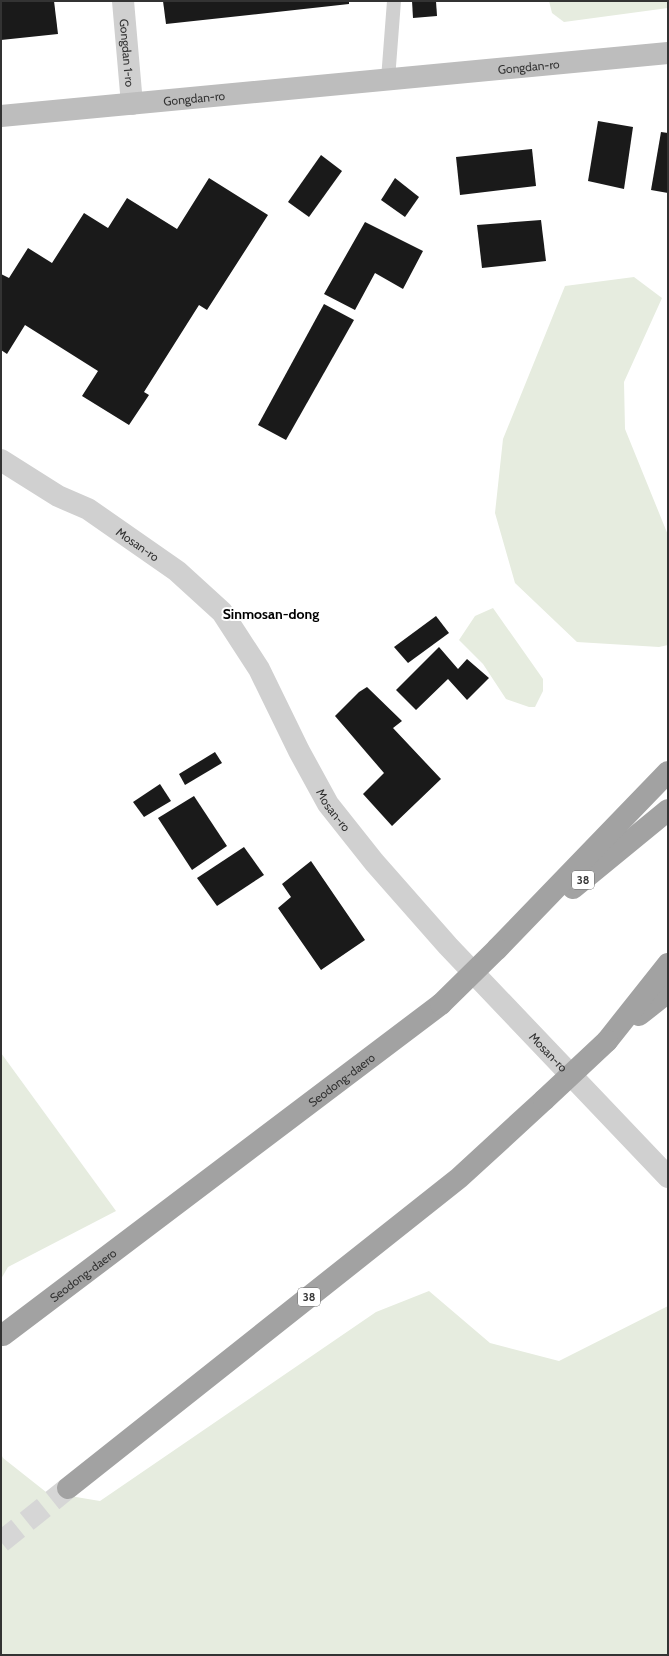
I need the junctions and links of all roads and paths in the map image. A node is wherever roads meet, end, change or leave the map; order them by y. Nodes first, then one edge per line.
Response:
1 (123, 1) edge
2 (394, 1) edge
3 (668, 53) edge
4 (388, 80) junction
5 (132, 104) junction
6 (1, 116) edge
7 (1, 460) edge
8 (668, 772) edge
9 (668, 810) edge
10 (498, 949) junction
11 (668, 964) edge
12 (668, 992) edge
13 (607, 1041) junction
14 (668, 1177) edge
15 (3, 1335) dead end
16 (68, 1488) tunnel mouth

1 - 5 street, Gongdan 1-ro
2 - 4 lane
3 - 4 main road, Gongdan-ro
4 - 5 main road, Gongdan-ro
5 - 6 main road, Gongdan-ro
7 - 14 street, Mosan-ro
8 - 10 highway
9 - 10 highway, Seodong-daero / 38
10 - 15 highway, Seodong-daero / 38, bridge
11 - 13 highway, 38
12 - 13 highway
13 - 16 highway, 38, bridge

